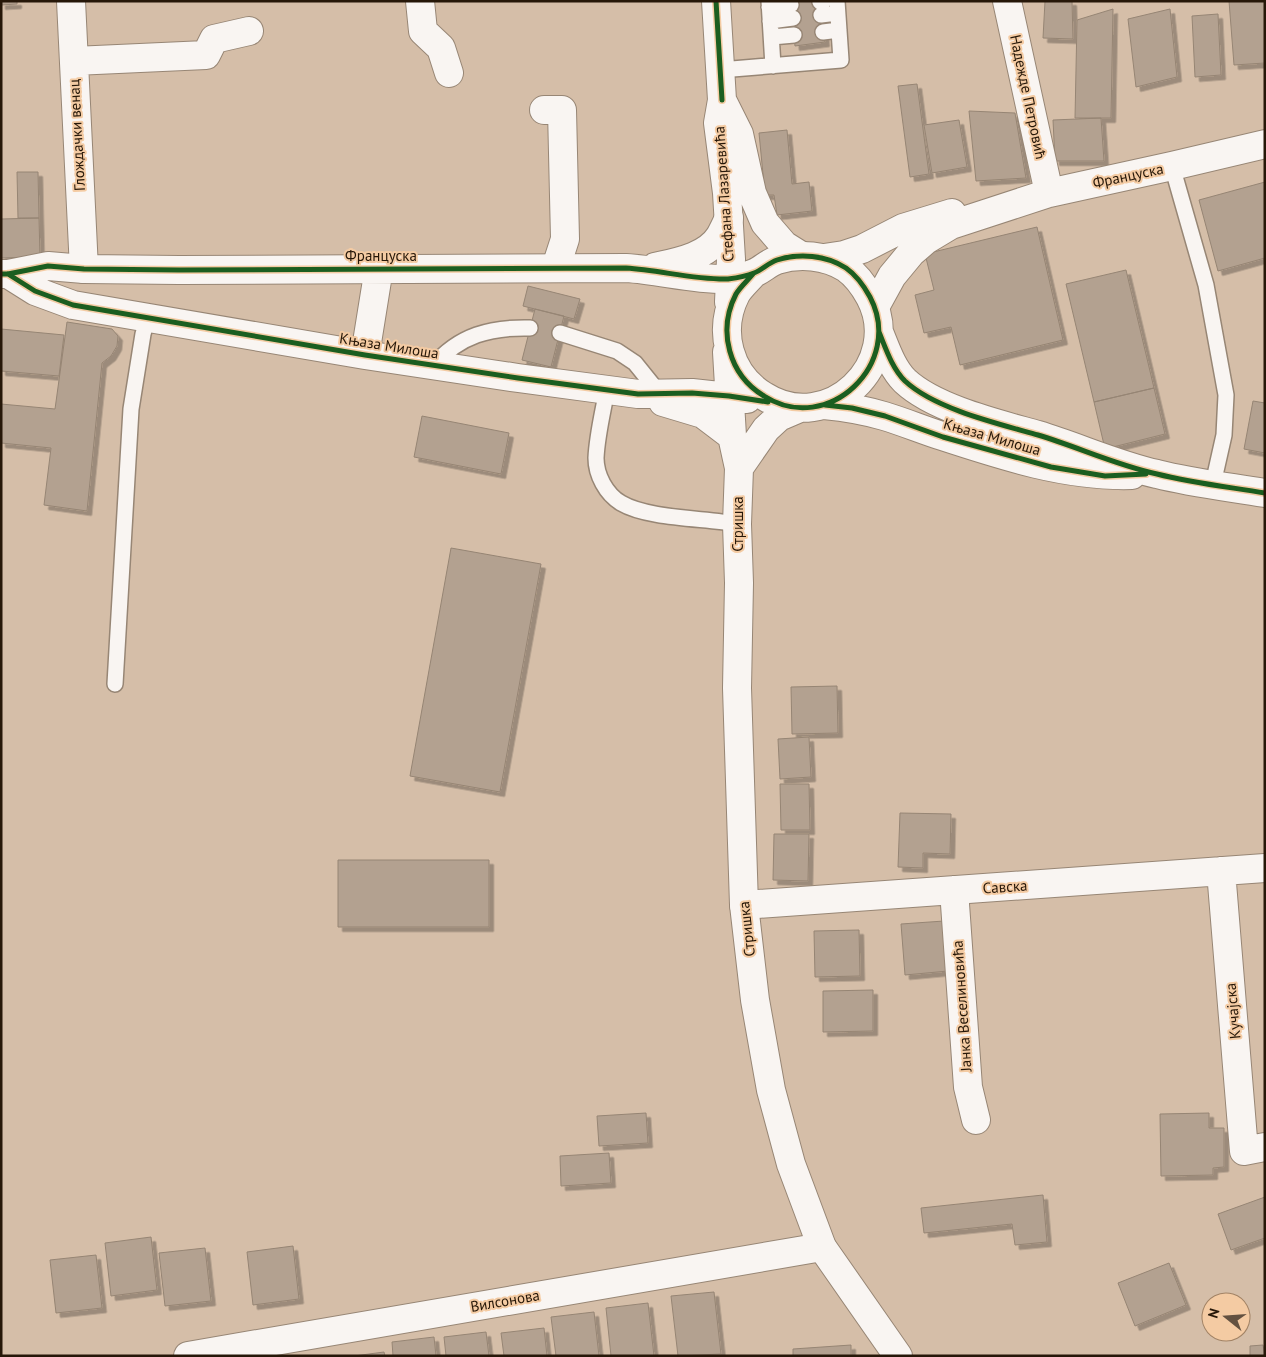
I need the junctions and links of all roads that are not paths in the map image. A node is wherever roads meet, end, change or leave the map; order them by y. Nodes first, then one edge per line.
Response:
1 (71, 1) edge
2 (420, 1) edge
3 (716, 1) edge
4 (1007, 1) edge
5 (822, 6) edge
6 (837, 7) edge
7 (769, 10) edge
8 (792, 12) dead end
9 (839, 30) junction
10 (249, 31) dead end
11 (823, 32) dead end
12 (794, 35) dead end
13 (772, 38) junction
14 (74, 61) junction
15 (773, 66) junction
16 (720, 70) junction
17 (449, 73) dead end
18 (722, 100) junction
19 (544, 110) dead end
20 (1265, 144) edge
21 (1172, 166) junction
22 (1049, 193) junction
23 (993, 210) junction
24 (729, 218) junction
25 (812, 257) junction
26 (556, 267) junction
27 (84, 268) junction
28 (379, 268) junction
29 (647, 269) junction
30 (5, 274) edge
31 (742, 276) junction
32 (148, 317) junction
33 (877, 320) junction
34 (530, 328) dead end
35 (727, 331) junction
36 (560, 333) dead end
37 (365, 356) junction
38 (433, 366) junction
39 (607, 390) junction
40 (649, 394) junction
41 (729, 396) junction
42 (799, 406) junction
43 (732, 436) junction
44 (739, 468) junction
45 (1156, 474) junction
46 (1213, 484) junction
47 (1265, 493) edge
48 (737, 524) junction
49 (115, 684) dead end
50 (1265, 868) edge
51 (1221, 871) junction
52 (954, 890) junction
53 (744, 905) junction
54 (976, 1120) dead end
55 (1255, 1149) edge
56 (822, 1247) junction
57 (188, 1356) edge
58 (898, 1356) edge

1 - 14 main road, Глождачки венац
2 - 17 main road
3 - 16 main road, Стефана Лазаревића
4 - 22 main road, Надежде Петровић
5 - 6 lane
6 - 9 lane
7 - 8 lane
7 - 13 lane
9 - 11 lane
9 - 15 lane
10 - 14 main road
12 - 13 lane
13 - 15 lane
14 - 27 main road, Глождачки венац
15 - 16 lane
16 - 18 main road, Стефана Лазаревића
18 - 24 main road, Стефана Лазаревића
18 - 25 main road, Стефана Лазаревића
19 - 26 main road
20 - 21 main road, Француска
21 - 22 main road, Француска
21 - 46 lane
22 - 23 main road, Француска
23 - 25 main road, Француска
23 - 33 main road, Француска
24 - 29 main road
24 - 31 main road, Стефана Лазаревића
25 - 31 main road
25 - 33 main road
26 - 28 main road, Француска
26 - 29 main road, Француска
27 - 28 main road, Француска
27 - 30 main road, Француска
28 - 37 main road
29 - 31 main road, Француска
30 - 32 main road, Књаза Милоша
31 - 35 main road
32 - 37 main road, Књаза Милоша
32 - 49 lane
33 - 42 main road
33 - 45 main road, Књаза Милоша
34 - 38 lane
35 - 41 main road, Стришка
35 - 42 main road
36 - 40 lane
37 - 38 main road, Књаза Милоша
38 - 39 main road, Књаза Милоша
39 - 40 main road, Књаза Милоша
39 - 48 lane
40 - 41 main road, Књаза Милоша
40 - 43 main road
41 - 42 main road, Књаза Милоша
41 - 43 main road, Стришка
42 - 44 main road
42 - 45 main road, Књаза Милоша
43 - 44 main road, Стришка
44 - 48 main road, Стришка
45 - 46 main road, Књаза Милоша
46 - 47 main road, Књаза Милоша
48 - 53 main road, Стришка
50 - 51 main road, Савска
51 - 52 main road, Савска
51 - 55 main road, Кучајска
52 - 53 main road, Савска
52 - 54 main road, Јанка Веселиновића
53 - 56 main road, Стришка
56 - 57 main road, Вилсонова
56 - 58 main road, Стришка

